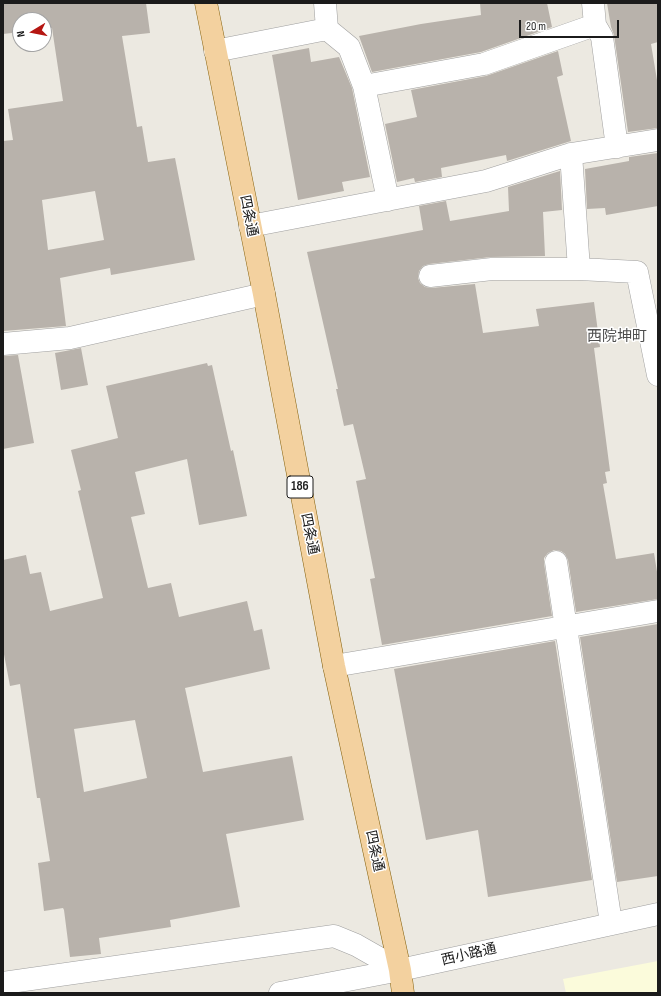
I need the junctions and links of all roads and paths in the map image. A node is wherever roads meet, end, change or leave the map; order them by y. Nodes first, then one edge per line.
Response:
1 (206, 3) edge
2 (325, 3) edge
3 (593, 3) edge
4 (595, 25) junction
5 (327, 29) junction
6 (215, 51) junction
7 (364, 86) junction
8 (658, 140) edge
9 (617, 147) junction
10 (571, 154) junction
11 (388, 200) junction
12 (250, 226) junction
13 (579, 269) junction
14 (430, 276) dead end
15 (264, 294) junction
16 (3, 344) edge
17 (658, 375) edge
18 (556, 562) dead end
19 (658, 611) edge
20 (566, 627) junction
21 (334, 666) junction
22 (658, 914) edge
23 (612, 924) junction
24 (400, 970) junction
25 (3, 983) edge
26 (280, 993) edge
27 (403, 993) edge

1 - 6 main road, 四条通 / 186
2 - 5 street
3 - 4 street
4 - 7 street
4 - 9 street
5 - 6 street
5 - 7 street
6 - 12 main road, 四条通 / 186
7 - 11 street
8 - 9 street
9 - 10 street
10 - 11 street
10 - 13 street
11 - 12 street
12 - 15 main road, 四条通 / 186
13 - 14 street
13 - 17 street
15 - 16 street
15 - 21 main road, 四条通 / 186
18 - 20 street
19 - 20 street
20 - 21 street
20 - 23 street
21 - 24 main road, 四条通 / 186
22 - 23 street, 西小路通
23 - 24 street, 西小路通
24 - 25 street
24 - 26 street, 西小路通
24 - 27 main road, 四条通 / 186

